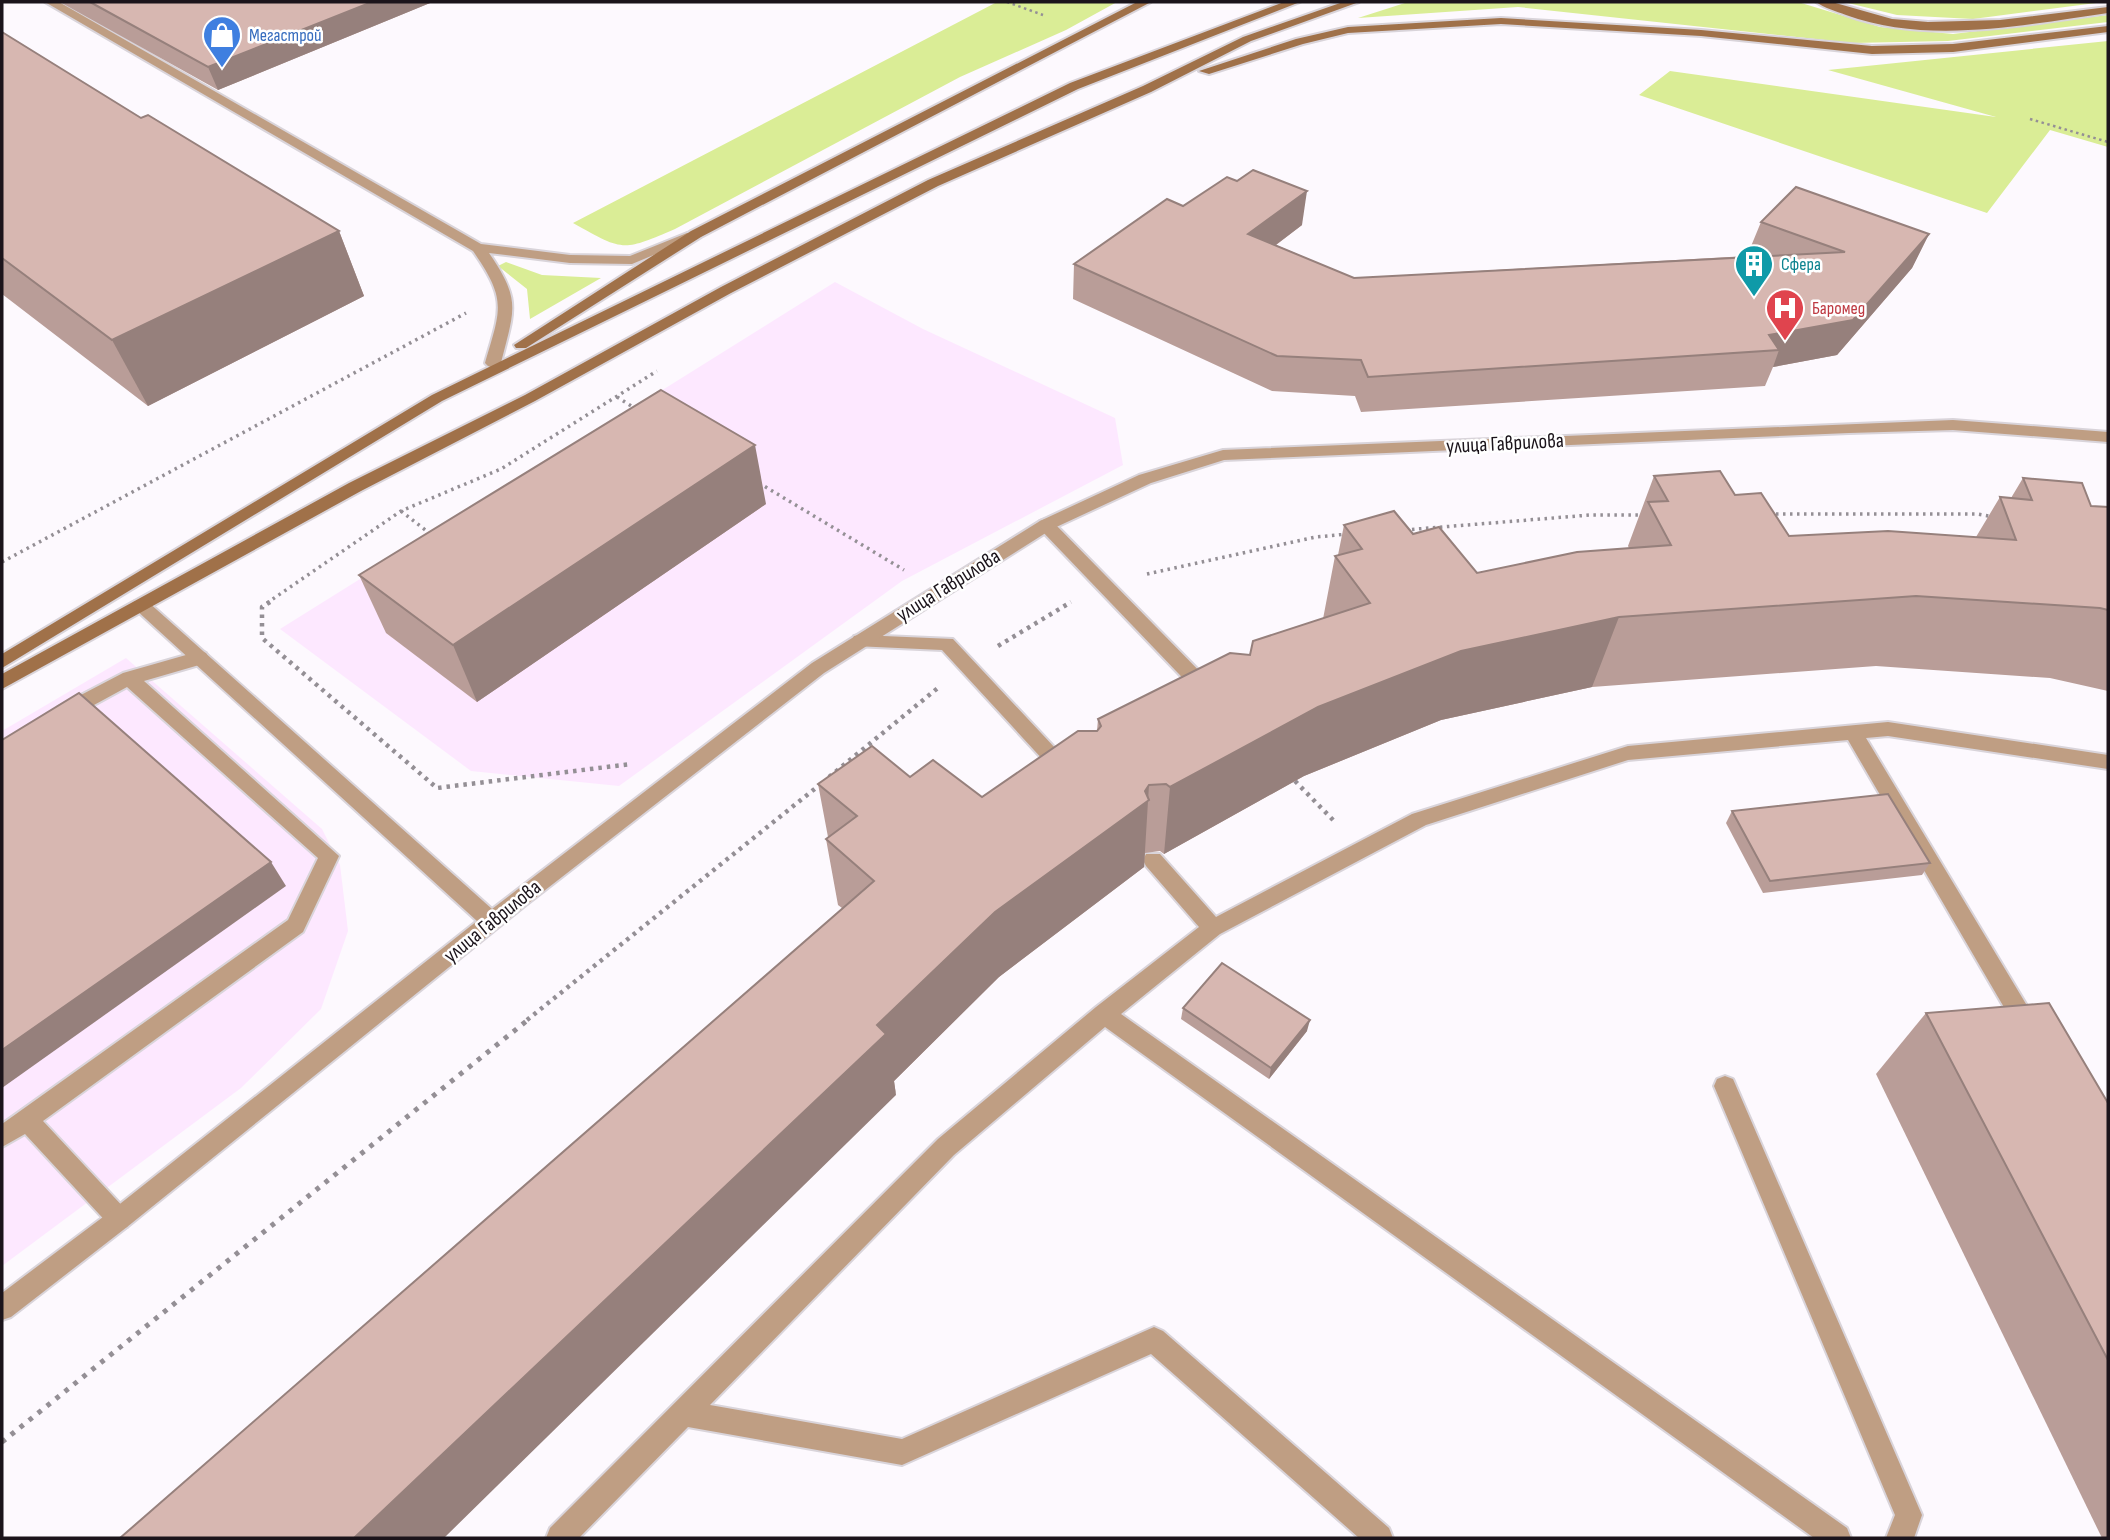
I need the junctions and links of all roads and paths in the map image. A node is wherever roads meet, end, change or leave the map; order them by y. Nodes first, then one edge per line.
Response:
1 (51, 2) edge
2 (1007, 2) edge
3 (1145, 2) edge
4 (1160, 2) edge
5 (1294, 2) edge
6 (1353, 2) edge
7 (1822, 2) edge
8 (2108, 10) edge
9 (1044, 16) dead end
10 (1118, 18) junction
11 (2108, 29) edge
12 (1147, 89) junction
13 (2030, 119) dead end
14 (2108, 142) edge
15 (696, 234) junction
16 (478, 248) junction
17 (493, 363) junction
18 (663, 368) dead end
19 (616, 397) junction
20 (437, 398) junction
21 (638, 410) edge
22 (2108, 437) edge
23 (748, 476) edge
24 (401, 511) junction
25 (1756, 514) edge
26 (1659, 515) edge
27 (2003, 519) dead end
28 (1046, 525) junction
29 (1398, 530) edge
30 (1357, 534) edge
31 (439, 540) edge
32 (1100, 585) junction
33 (938, 590) junction
34 (141, 605) junction
35 (860, 641) junction
36 (200, 658) junction
37 (2, 662) edge
38 (965, 666) junction
39 (129, 678) junction
40 (2, 682) edge
41 (1223, 707) edge
42 (48, 721) edge
43 (1853, 732) junction
44 (2108, 762) edge
45 (632, 764) dead end
46 (1295, 781) edge
47 (1077, 783) edge
48 (1363, 851) junction
49 (1153, 860) dead end
50 (491, 922) junction
51 (1213, 928) junction
52 (1104, 1014) junction
53 (2037, 1043) edge
54 (1725, 1086) dead end
55 (27, 1120) junction
56 (2, 1137) edge
57 (119, 1219) junction
58 (2, 1308) edge
59 (684, 1413) junction
60 (2, 1442) edge
61 (560, 1538) edge
62 (1379, 1538) edge
63 (1837, 1538) edge
64 (1900, 1538) edge

1 - 16 street
2 - 9 path
3 - 10 main road
4 - 10 main road
5 - 20 main road
6 - 12 main road
7 - 8 main road
10 - 15 main road
11 - 12 main road
12 - 34 main road
13 - 14 path
15 - 16 street
15 - 17 main road
16 - 17 street
17 - 20 main road
18 - 19 path
19 - 21 path
19 - 24 path
20 - 37 main road
22 - 28 street, улица Гаврилова
23 - 33 path
24 - 31 path
24 - 45 path
25 - 27 path
26 - 29 path
28 - 32 street
28 - 33 street, улица Гаврилова
30 - 32 path
32 - 38 path
32 - 41 street
33 - 35 street, улица Гаврилова
34 - 36 street
34 - 40 main road
35 - 38 street
35 - 50 street, улица Гаврилова
36 - 39 street
36 - 50 street
38 - 47 street
38 - 60 path
39 - 42 street
39 - 55 street
43 - 44 street
43 - 48 street
43 - 53 street
46 - 48 path
48 - 51 street
49 - 51 street
50 - 57 street, улица Гаврилова
51 - 52 street
52 - 59 street
52 - 63 street
54 - 64 street
55 - 56 street
55 - 57 street
57 - 58 street, улица Гаврилова
59 - 61 street
59 - 62 street

